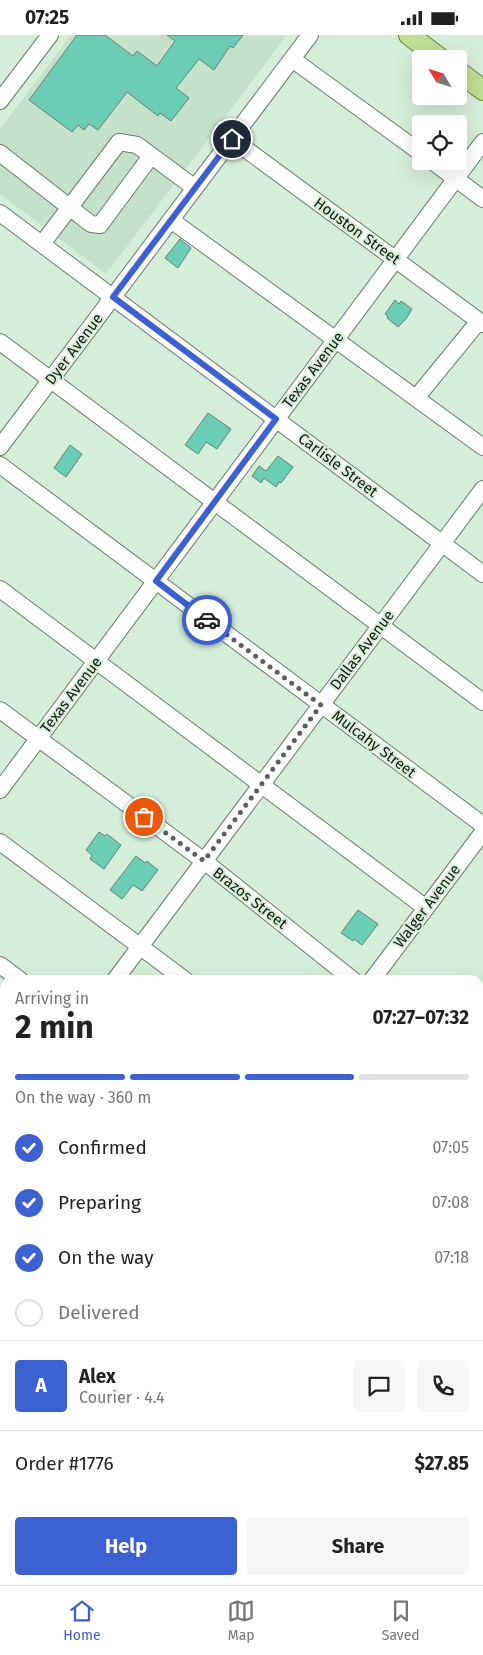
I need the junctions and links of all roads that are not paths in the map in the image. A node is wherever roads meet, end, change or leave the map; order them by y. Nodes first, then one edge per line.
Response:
1 (50, 35) edge
2 (310, 35) edge
3 (409, 35) edge
4 (429, 50) edge
5 (292, 59) junction
6 (468, 77) edge
7 (481, 84) edge
8 (1, 98) edge
9 (232, 139) junction
10 (483, 143) edge
11 (412, 146) edge
12 (0, 153) edge
13 (151, 156) junction
14 (444, 170) edge
15 (456, 179) junction
16 (195, 188) junction
17 (483, 199) edge
18 (69, 208) junction
19 (0, 213) edge
20 (171, 219) junction
21 (42, 244) junction
22 (396, 260) junction
23 (113, 297) junction
24 (481, 323) edge
25 (336, 340) junction
26 (0, 342) edge
27 (51, 380) junction
28 (416, 398) junction
29 (276, 419) junction
30 (0, 447) edge
31 (483, 447) edge
32 (0, 465) edge
33 (483, 489) edge
34 (215, 502) junction
35 (442, 543) junction
36 (483, 574) edge
37 (156, 581) junction
38 (0, 589) edge
39 (381, 625) junction
40 (96, 661) junction
41 (483, 702) edge
42 (321, 705) junction
43 (0, 710) edge
44 (38, 738) junction
45 (262, 784) junction
46 (0, 790) edge
47 (483, 825) edge
48 (483, 832) edge
49 (0, 842) edge
50 (204, 861) junction
51 (426, 908) junction
52 (140, 947) junction
53 (0, 965) edge
54 (13, 975) edge
55 (119, 975) edge
56 (178, 975) edge
57 (347, 975) edge
58 (376, 975) edge

1 - 8 street
2 - 5 street, Dyer Avenue
3 - 4 main road
5 - 9 street, Dyer Avenue
5 - 11 street
6 - 7 main road
9 - 16 street, Dyer Avenue
9 - 22 street, Houston Street
10 - 15 street, Texas Avenue
12 - 18 street
13 - 16 street
13 - 18 street
13 - 18 street
14 - 15 street
15 - 17 street
15 - 22 street, Texas Avenue
16 - 20 street, Dyer Avenue
18 - 21 street
19 - 21 street, Carlisle Street
20 - 23 street, Dyer Avenue
20 - 25 street
21 - 23 street, Carlisle Street
22 - 24 street, Houston Street
22 - 25 street, Texas Avenue
23 - 27 street, Dyer Avenue
23 - 29 street, Carlisle Street
24 - 28 street
25 - 28 street
25 - 29 street, Texas Avenue
26 - 27 street
27 - 30 street, Dyer Avenue
27 - 34 street
28 - 31 street
29 - 34 street, Texas Avenue
29 - 35 street, Carlisle Street
32 - 37 street, Mulcahy Street
33 - 35 street, Dallas Avenue
34 - 37 street, Texas Avenue
34 - 39 street
35 - 36 street, Carlisle Street
35 - 39 street, Dallas Avenue
37 - 40 street, Texas Avenue
37 - 42 street, Mulcahy Street
38 - 40 street
39 - 41 street
39 - 42 street, Dallas Avenue
40 - 44 street, Texas Avenue
40 - 45 street
42 - 45 street, Dallas Avenue
42 - 47 street, Mulcahy Street
43 - 44 street, Brazos Street
44 - 46 street, Texas Avenue
44 - 50 street, Brazos Street
45 - 50 street, Dallas Avenue
45 - 51 street
48 - 51 street, Walger Avenue
49 - 52 street
50 - 52 street, Dallas Avenue
50 - 57 street, Brazos Street
51 - 58 street, Walger Avenue
52 - 55 street, Dallas Avenue
52 - 56 street
53 - 54 street

